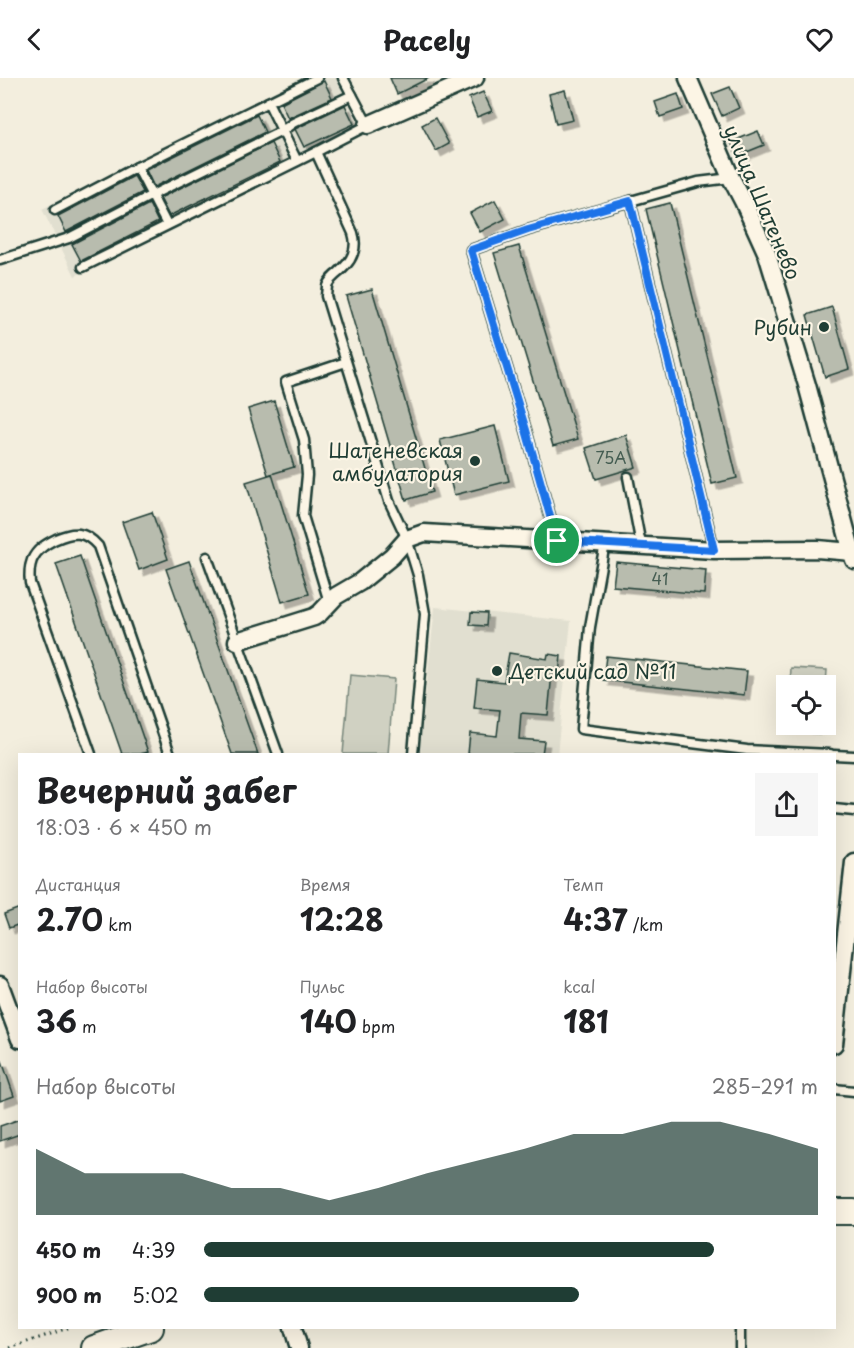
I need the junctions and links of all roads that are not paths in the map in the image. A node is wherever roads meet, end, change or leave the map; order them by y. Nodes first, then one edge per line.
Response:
1 (317, 78) edge
2 (343, 78) edge
3 (475, 78) edge
4 (688, 78) edge
5 (352, 94) junction
6 (268, 102) junction
7 (368, 125) junction
8 (282, 131) junction
9 (316, 152) junction
10 (297, 161) junction
11 (137, 167) junction
12 (731, 178) junction
13 (152, 195) junction
14 (630, 201) junction
15 (55, 210) dead end
16 (167, 225) junction
17 (0, 260) edge
18 (83, 267) dead end
19 (346, 362) junction
20 (628, 477) dead end
21 (407, 539) junction
22 (557, 541) junction
23 (605, 543) junction
24 (641, 545) junction
25 (714, 550) junction
26 (853, 554) edge
27 (207, 557) dead end
28 (329, 602) junction
29 (237, 641) junction
30 (92, 753) edge
31 (170, 753) edge
32 (278, 753) edge
33 (413, 753) edge
34 (798, 753) edge
35 (836, 755) edge
36 (854, 756) edge
37 (836, 809) edge
38 (854, 811) edge
39 (854, 862) edge
40 (838, 974) edge
41 (0, 985) edge
42 (836, 1009) edge
43 (18, 1034) edge
44 (836, 1089) edge
45 (854, 1091) edge
46 (836, 1212) edge
47 (854, 1212) edge
48 (148, 1329) edge
49 (293, 1329) edge
50 (740, 1329) edge
51 (121, 1338) edge
52 (94, 1348) edge
53 (299, 1348) edge
54 (740, 1348) edge

1 - 6 lane
2 - 5 lane
3 - 7 street
4 - 12 street, улица Шатенево
5 - 7 lane
5 - 8 lane
6 - 8 lane
6 - 11 lane
7 - 9 lane
8 - 10 lane
8 - 13 lane
9 - 10 lane
9 - 19 lane
10 - 16 lane
11 - 13 lane
11 - 15 lane
12 - 14 lane
12 - 26 street, улица Шатенево
13 - 16 lane
13 - 17 lane
14 - 22 lane
14 - 25 lane
16 - 18 lane
19 - 21 lane
19 - 28 lane
20 - 24 lane
21 - 22 street, улица Шатенево
21 - 28 street
21 - 33 lane
22 - 23 street, улица Шатенево
23 - 24 street, улица Шатенево
23 - 34 lane
24 - 25 street, улица Шатенево
25 - 26 street, улица Шатенево
27 - 29 lane
28 - 29 street
29 - 32 lane
30 - 31 lane
35 - 36 lane
37 - 38 lane
39 - 40 street
40 - 42 street
41 - 43 street
44 - 45 lane
46 - 47 main road
48 - 51 main road
49 - 53 street
50 - 54 lane
51 - 52 main road

